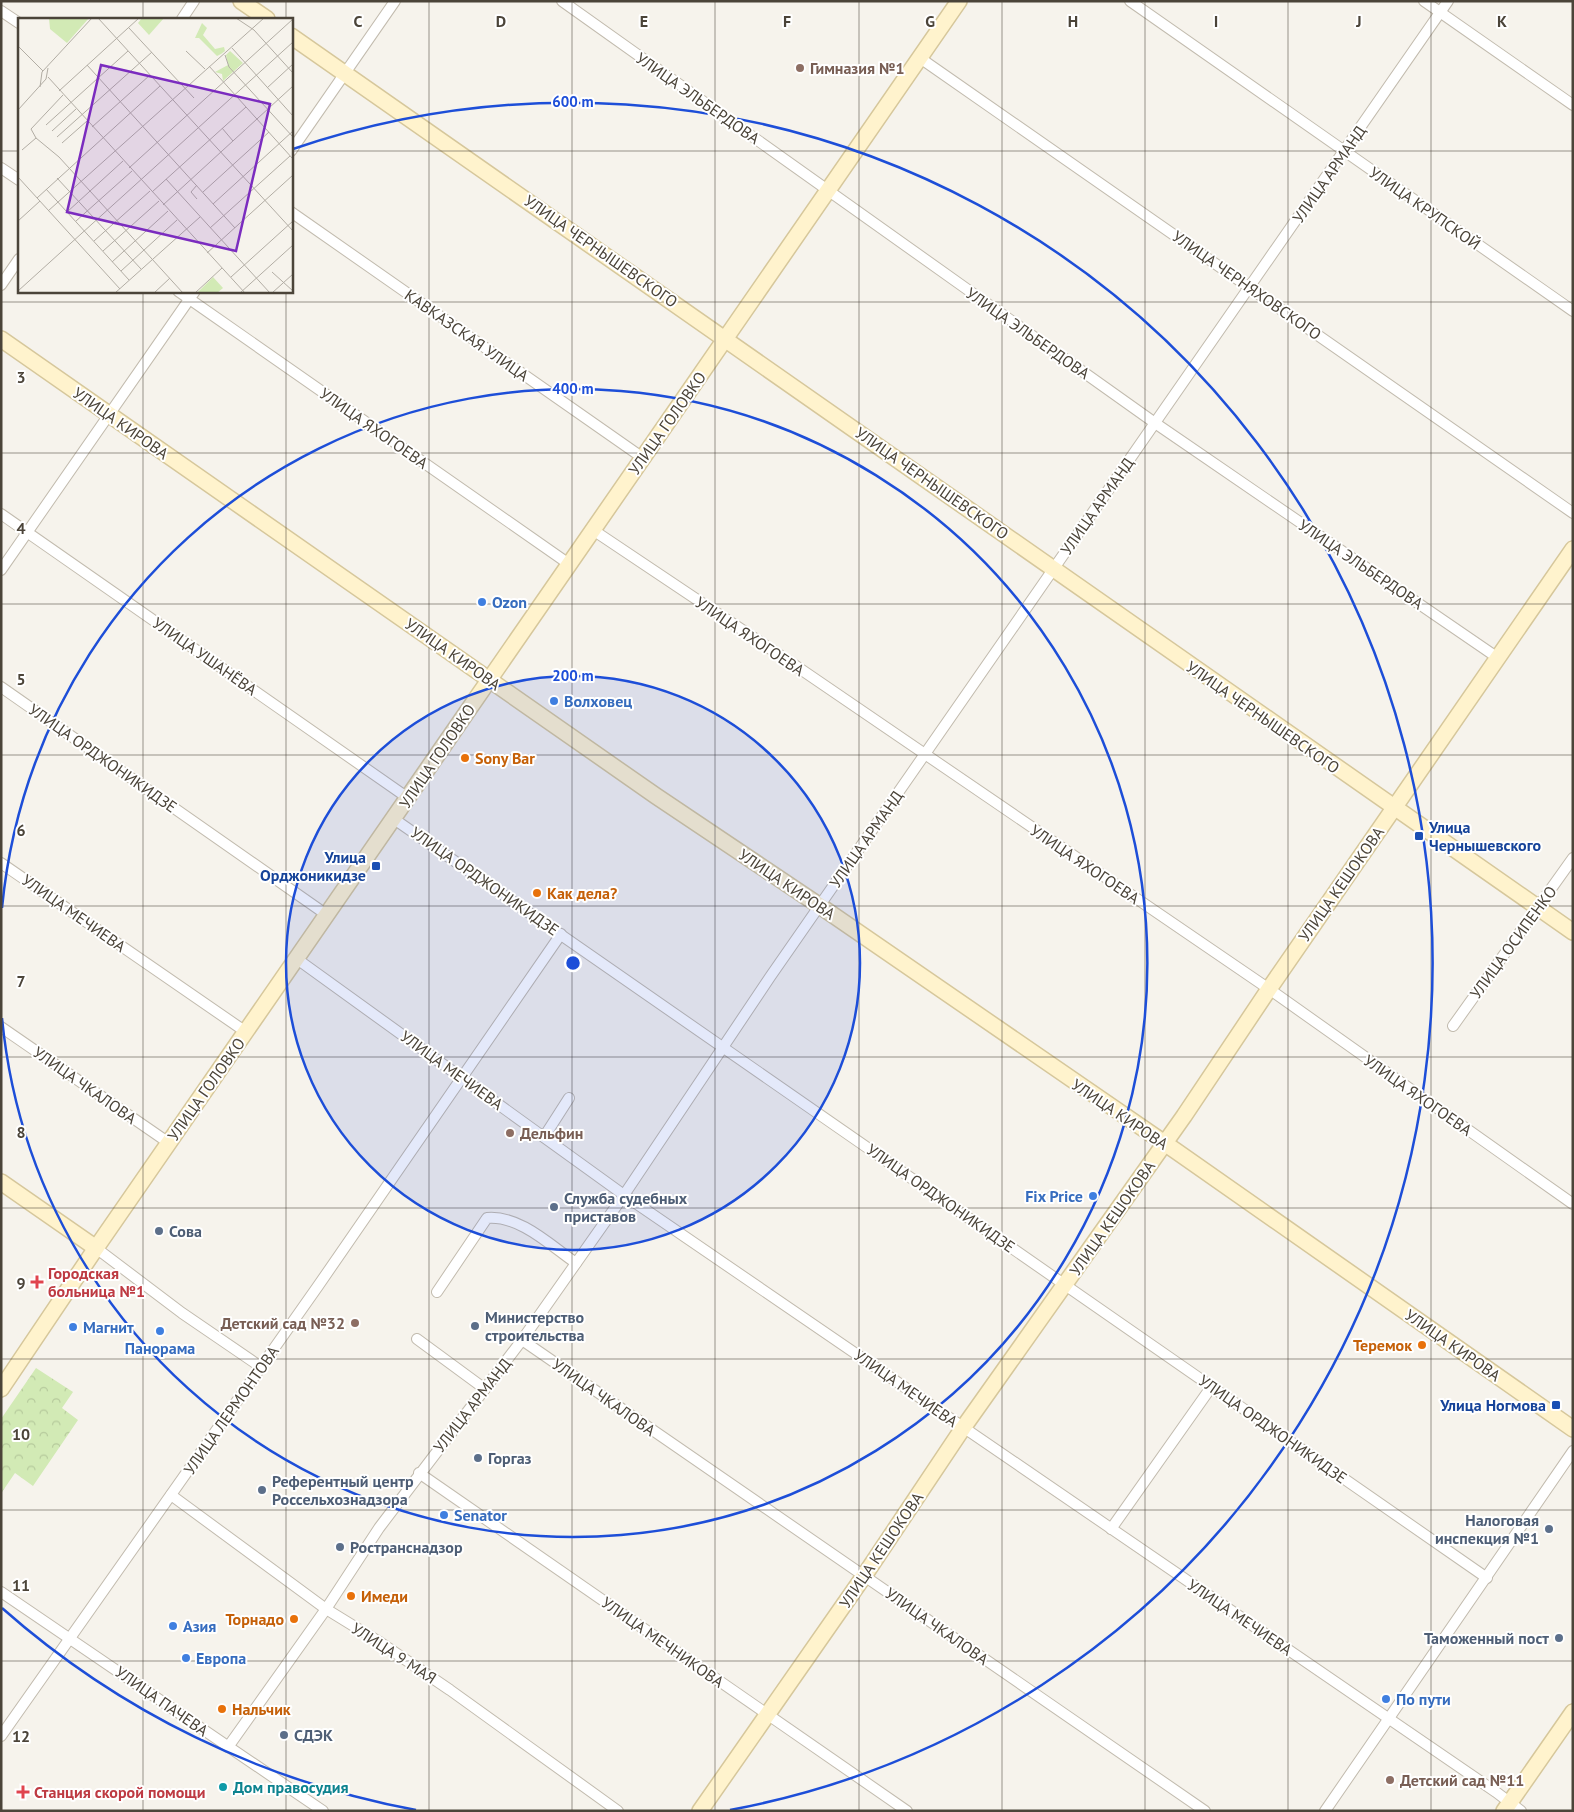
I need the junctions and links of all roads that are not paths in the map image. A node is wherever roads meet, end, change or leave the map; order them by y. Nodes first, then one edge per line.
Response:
1 (194, 1) edge
2 (241, 1) edge
3 (395, 1) edge
4 (562, 1) edge
5 (959, 1) edge
6 (1130, 1) edge
7 (1424, 1) edge
8 (1448, 1) edge
9 (1, 11) edge
10 (1440, 12) junction
11 (183, 18) edge
12 (265, 18) edge
13 (18, 22) edge
14 (292, 37) edge
15 (920, 58) junction
16 (345, 73) junction
17 (1573, 105) edge
18 (292, 150) edge
19 (1345, 152) junction
20 (1, 168) edge
21 (18, 179) edge
22 (827, 191) junction
23 (292, 213) edge
24 (18, 260) edge
25 (1, 285) edge
26 (1249, 287) junction
27 (193, 295) edge
28 (1573, 311) edge
29 (726, 338) junction
30 (1, 339) edge
31 (110, 415) junction
32 (1155, 423) junction
33 (643, 458) junction
34 (1573, 513) edge
35 (1, 514) edge
36 (593, 530) junction
37 (28, 532) junction
38 (1573, 550) edge
39 (569, 564) junction
40 (1053, 569) junction
41 (1, 570) edge
42 (1498, 658) junction
43 (490, 679) junction
44 (1, 687) edge
45 (925, 755) junction
46 (408, 798) junction
47 (1394, 808) junction
48 (394, 819) junction
49 (1573, 858) edge
50 (1, 863) edge
51 (820, 906) junction
52 (1538, 908) junction
53 (327, 915) junction
54 (1573, 932) edge
55 (561, 934) junction
56 (297, 959) junction
57 (1269, 989) junction
58 (1453, 1026) dead end
59 (1, 1027) edge
60 (246, 1032) junction
61 (724, 1047) junction
62 (463, 1078) junction
63 (569, 1098) dead end
64 (544, 1137) junction
65 (169, 1143) junction
66 (1164, 1144) junction
67 (1, 1182) edge
68 (624, 1195) junction
69 (1573, 1204) edge
70 (96, 1248) junction
71 (576, 1263) junction
72 (1066, 1285) junction
73 (437, 1292) dead end
74 (417, 1339) dead end
75 (522, 1340) junction
76 (260, 1367) junction
77 (1212, 1386) junction
78 (1, 1389) edge
79 (485, 1389) junction
80 (963, 1428) junction
81 (1573, 1429) edge
82 (1573, 1451) edge
83 (419, 1473) junction
84 (171, 1495) junction
85 (1111, 1529) junction
86 (864, 1576) junction
87 (1487, 1578) junction
88 (1, 1592) edge
89 (326, 1609) junction
90 (70, 1638) junction
91 (1573, 1712) edge
92 (767, 1714) junction
93 (1389, 1719) junction
94 (1, 1736) edge
95 (228, 1747) junction
96 (1512, 1808) edge
97 (323, 1811) edge
98 (618, 1811) edge
99 (700, 1811) edge
100 (908, 1811) edge
101 (1205, 1811) edge
102 (1325, 1811) edge

1 - 11 street
2 - 12 street
3 - 16 street
4 - 22 street, УЛИЦА ЭЛЬБЕРДОВА
5 - 15 street, УЛИЦА ГОЛОВКО
6 - 19 street, УЛИЦА КРУПСКОЙ
7 - 10 street
8 - 10 street, УЛИЦА АРМАНД
9 - 13 street
10 - 17 street
10 - 19 street, УЛИЦА АРМАНД
14 - 16 street, УЛИЦА ЧЕРНЫШЕВСКОГО
15 - 22 street, УЛИЦА ГОЛОВКО
15 - 26 street, УЛИЦА ЧЕРНЯХОВСКОГО
16 - 18 street
16 - 29 street, УЛИЦА ЧЕРНЫШЕВСКОГО
19 - 26 street, УЛИЦА АРМАНД
19 - 28 street, УЛИЦА КРУПСКОЙ
20 - 21 street
22 - 29 street, УЛИЦА ГОЛОВКО
22 - 32 street, УЛИЦА ЭЛЬБЕРДОВА
23 - 33 street, КАВКАЗСКАЯ УЛИЦА
24 - 25 street
26 - 32 street, УЛИЦА АРМАНД
26 - 34 street, УЛИЦА ЧЕРНЯХОВСКОГО
27 - 31 street
27 - 39 street, УЛИЦА ЯХОГОЕВА
29 - 33 street, УЛИЦА ГОЛОВКО
29 - 40 street, УЛИЦА ЧЕРНЫШЕВСКОГО
30 - 31 street, УЛИЦА КИРОВА
31 - 37 street
31 - 43 street, УЛИЦА КИРОВА
32 - 40 street, УЛИЦА АРМАНД
32 - 42 street, УЛИЦА ЭЛЬБЕРДОВА
33 - 36 street, УЛИЦА ГОЛОВКО
35 - 37 street, УЛИЦА УШАНЁВА
36 - 39 street, УЛИЦА ГОЛОВКО
36 - 45 street, УЛИЦА ЯХОГОЕВА
37 - 41 street
37 - 46 street, УЛИЦА УШАНЁВА
38 - 42 street, УЛИЦА КЕШОКОВА
39 - 43 street, УЛИЦА ГОЛОВКО
40 - 45 street, УЛИЦА АРМАНД
40 - 47 street, УЛИЦА ЧЕРНЫШЕВСКОГО
42 - 47 street, УЛИЦА КЕШОКОВА
43 - 46 street, УЛИЦА ГОЛОВКО
43 - 51 street, УЛИЦА КИРОВА
44 - 53 street, УЛИЦА ОРДЖОНИКИДЗЕ
45 - 51 street, УЛИЦА АРМАНД
45 - 57 street, УЛИЦА ЯХОГОЕВА
46 - 48 street, УЛИЦА ГОЛОВКО
47 - 52 street, УЛИЦА ЧЕРНЫШЕВСКОГО
47 - 57 street, УЛИЦА КЕШОКОВА
48 - 53 street, УЛИЦА ГОЛОВКО
48 - 55 street, УЛИЦА ОРДЖОНИКИДЗЕ
49 - 52 street, УЛИЦА ОСИПЕНКО
50 - 60 street, УЛИЦА МЕЧИЕВА
51 - 61 street, УЛИЦА АРМАНД
51 - 66 street, УЛИЦА КИРОВА
52 - 54 street, УЛИЦА ЧЕРНЫШЕВСКОГО
52 - 58 street, УЛИЦА ОСИПЕНКО
53 - 56 street, УЛИЦА ГОЛОВКО
55 - 61 street, УЛИЦА ОРДЖОНИКИДЗЕ
55 - 62 street, УЛИЦА ЛЕРМОНТОВА
56 - 60 street, УЛИЦА ГОЛОВКО
56 - 62 street, УЛИЦА МЕЧИЕВА
57 - 66 street, УЛИЦА КЕШОКОВА
57 - 69 street, УЛИЦА ЯХОГОЕВА
59 - 65 street, УЛИЦА ЧКАЛОВА
60 - 65 street, УЛИЦА ГОЛОВКО
61 - 68 street, УЛИЦА АРМАНД
61 - 72 street, УЛИЦА ОРДЖОНИКИДЗЕ
62 - 64 street, УЛИЦА МЕЧИЕВА
62 - 76 street, УЛИЦА ЛЕРМОНТОВА
63 - 64 street
64 - 68 street, УЛИЦА МЕЧИЕВА
65 - 70 street, УЛИЦА ГОЛОВКО
66 - 72 street, УЛИЦА КЕШОКОВА
66 - 81 street, УЛИЦА КИРОВА
67 - 70 street
68 - 71 street, УЛИЦА АРМАНД
68 - 80 street, УЛИЦА МЕЧИЕВА
70 - 76 street
70 - 78 street, УЛИЦА ГОЛОВКО
71 - 73 street
71 - 75 street, УЛИЦА АРМАНД
72 - 77 street, УЛИЦА ОРДЖОНИКИДЗЕ
72 - 80 street, УЛИЦА КЕШОКОВА
74 - 79 street
75 - 79 street, УЛИЦА АРМАНД
75 - 86 street, УЛИЦА ЧКАЛОВА
76 - 84 street, УЛИЦА ЛЕРМОНТОВА
77 - 85 street
77 - 87 street, УЛИЦА ОРДЖОНИКИДЗЕ
79 - 83 street, УЛИЦА АРМАНД
80 - 85 street, УЛИЦА МЕЧИЕВА
80 - 86 street, УЛИЦА КЕШОКОВА
82 - 87 street
83 - 89 street, УЛИЦА АРМАНД
83 - 92 street, УЛИЦА МЕЧНИКОВА
84 - 89 street, УЛИЦА 9 МАЯ
84 - 90 street, УЛИЦА ЛЕРМОНТОВА
85 - 93 street, УЛИЦА МЕЧИЕВА
86 - 92 street, УЛИЦА КЕШОКОВА
86 - 101 street, УЛИЦА ЧКАЛОВА
87 - 93 street
88 - 90 street, УЛИЦА ПАЧЕВА
89 - 95 street, УЛИЦА АРМАНД
89 - 98 street, УЛИЦА 9 МАЯ
90 - 94 street, УЛИЦА ЛЕРМОНТОВА
90 - 95 street, УЛИЦА ПАЧЕВА
91 - 96 street
92 - 99 street, УЛИЦА КЕШОКОВА
92 - 100 street, УЛИЦА МЕЧНИКОВА
93 - 96 street, УЛИЦА МЕЧИЕВА
93 - 102 street
95 - 97 street, УЛИЦА ПАЧЕВА

